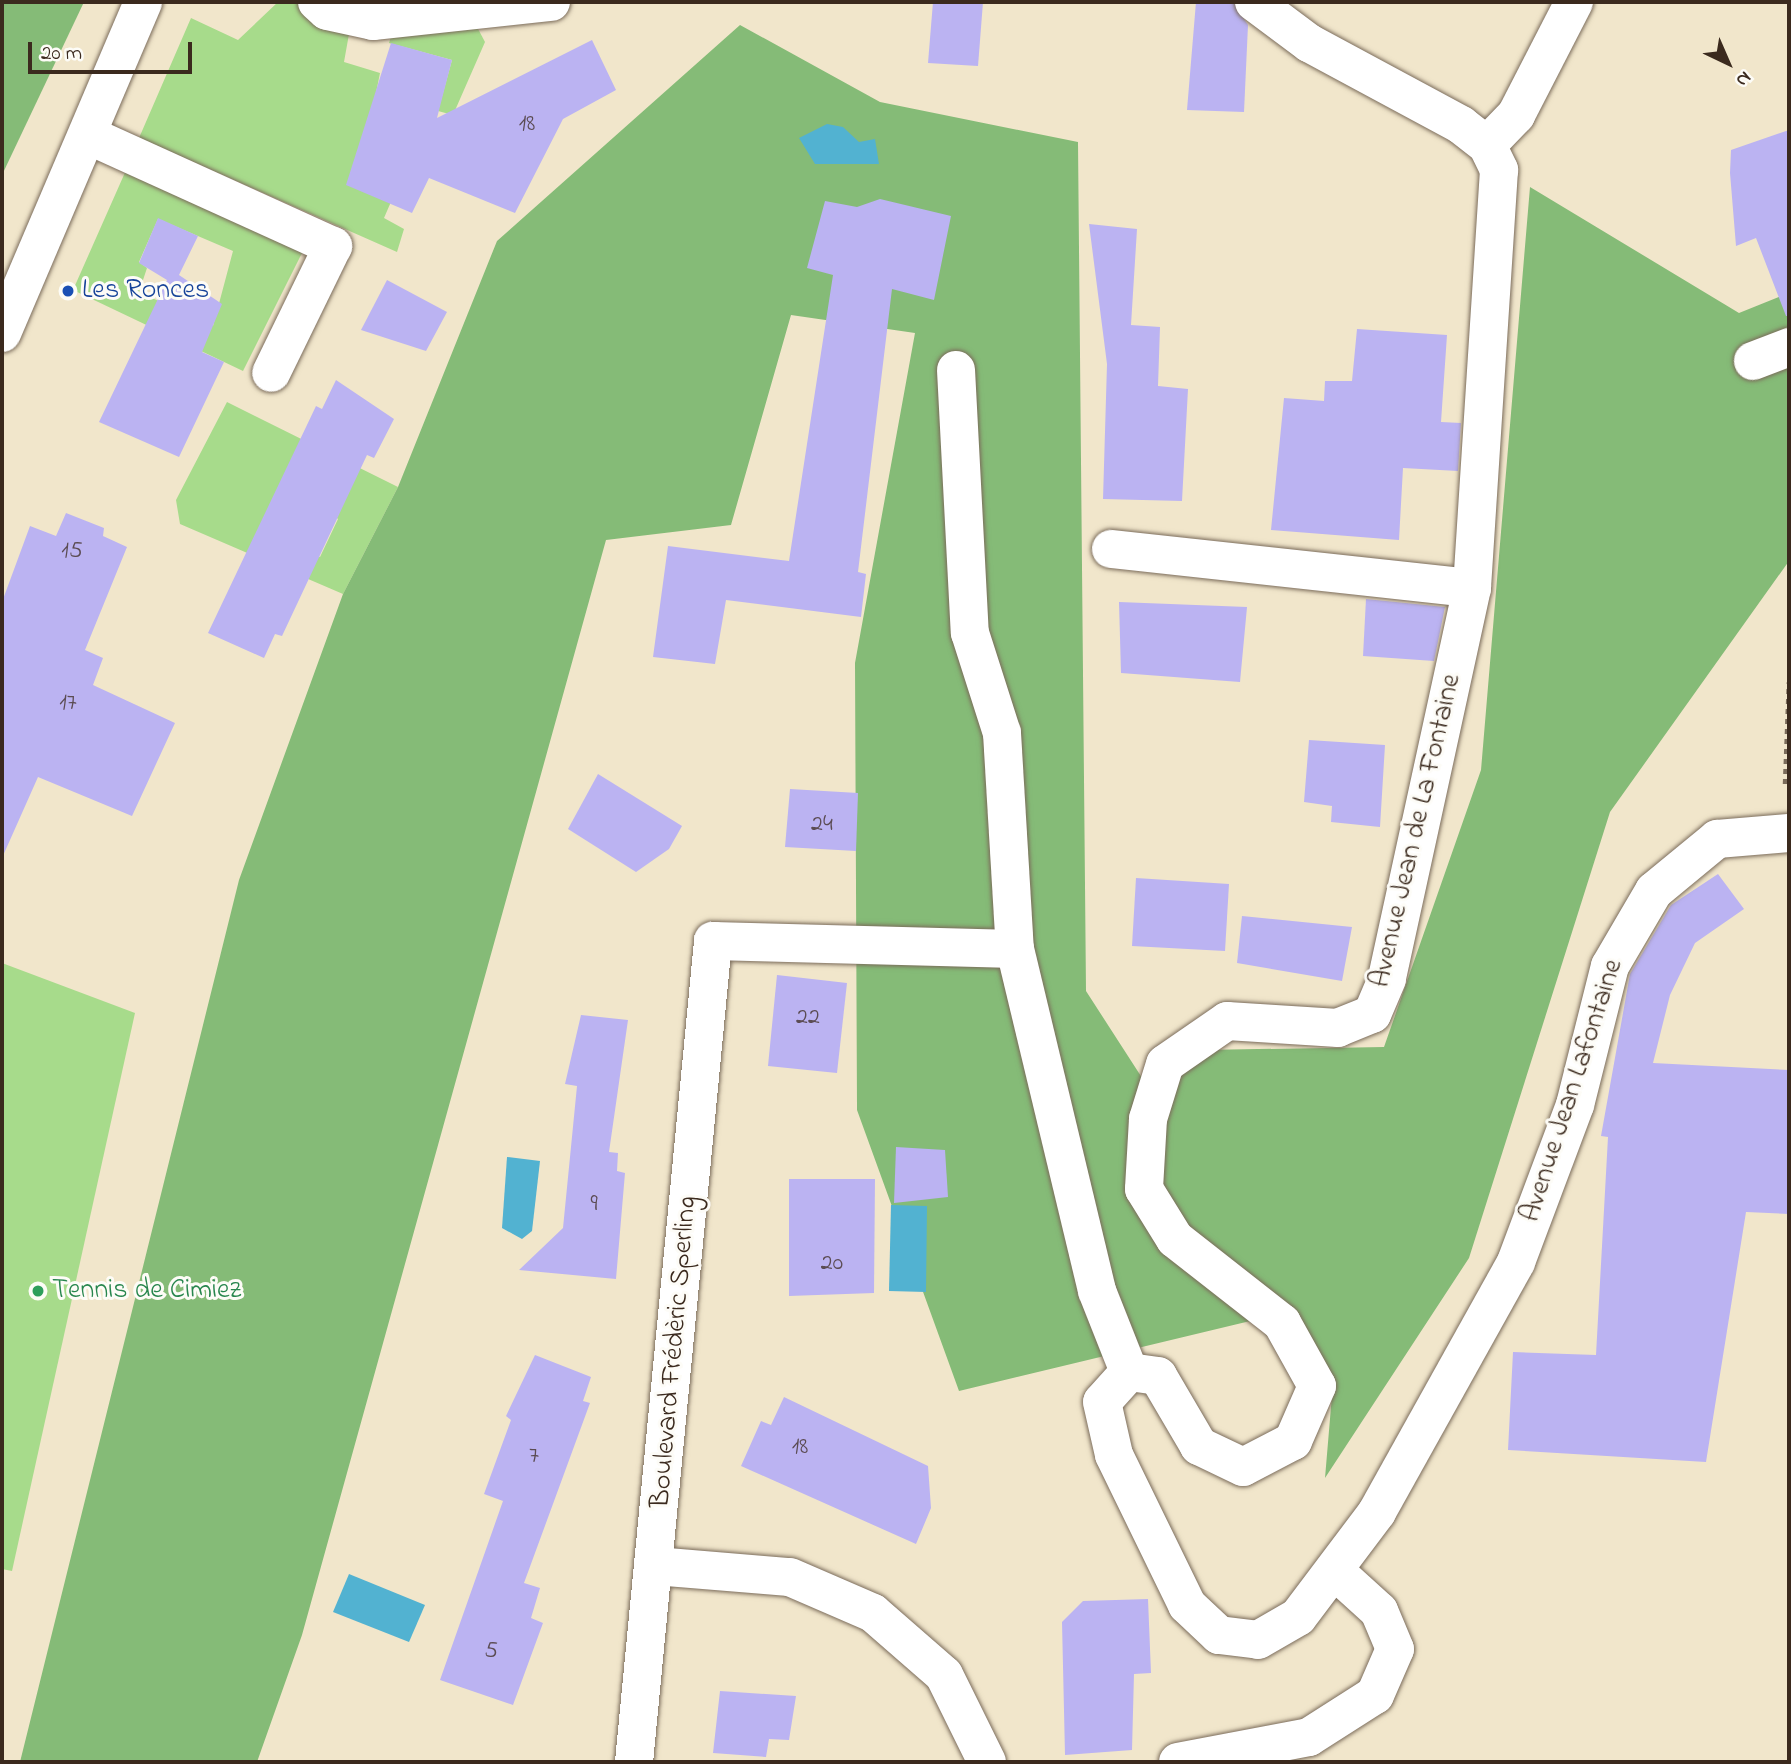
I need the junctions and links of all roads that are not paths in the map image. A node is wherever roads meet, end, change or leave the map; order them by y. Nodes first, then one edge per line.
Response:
1 (143, 2) edge
2 (317, 2) edge
3 (551, 2) edge
4 (1254, 2) edge
5 (1574, 2) edge
6 (90, 136) junction
7 (1487, 145) junction
8 (2, 333) edge
9 (1789, 347) edge
10 (1754, 360) dead end
11 (957, 370) dead end
12 (271, 373) dead end
13 (1111, 550) dead end
14 (1472, 588) junction
15 (1786, 832) edge
16 (1016, 949) junction
17 (1129, 1372) junction
18 (655, 1566) junction
19 (1336, 1572) junction
20 (634, 1762) edge
21 (987, 1762) edge
22 (1178, 1762) edge

1 - 6 street
2 - 3 street
4 - 7 street
5 - 7 street
6 - 8 street
6 - 12 street
7 - 14 street, Avenue Jean de La Fontaine
9 - 10 street
11 - 16 street
13 - 14 street
14 - 17 street, Avenue Jean de La Fontaine
15 - 19 street, Avenue Jean Lafontaine
16 - 17 street
16 - 18 street, Boulevard Frédèric Sperling
17 - 19 street
18 - 20 street, Boulevard Frédèric Sperling
18 - 21 street
19 - 22 street

